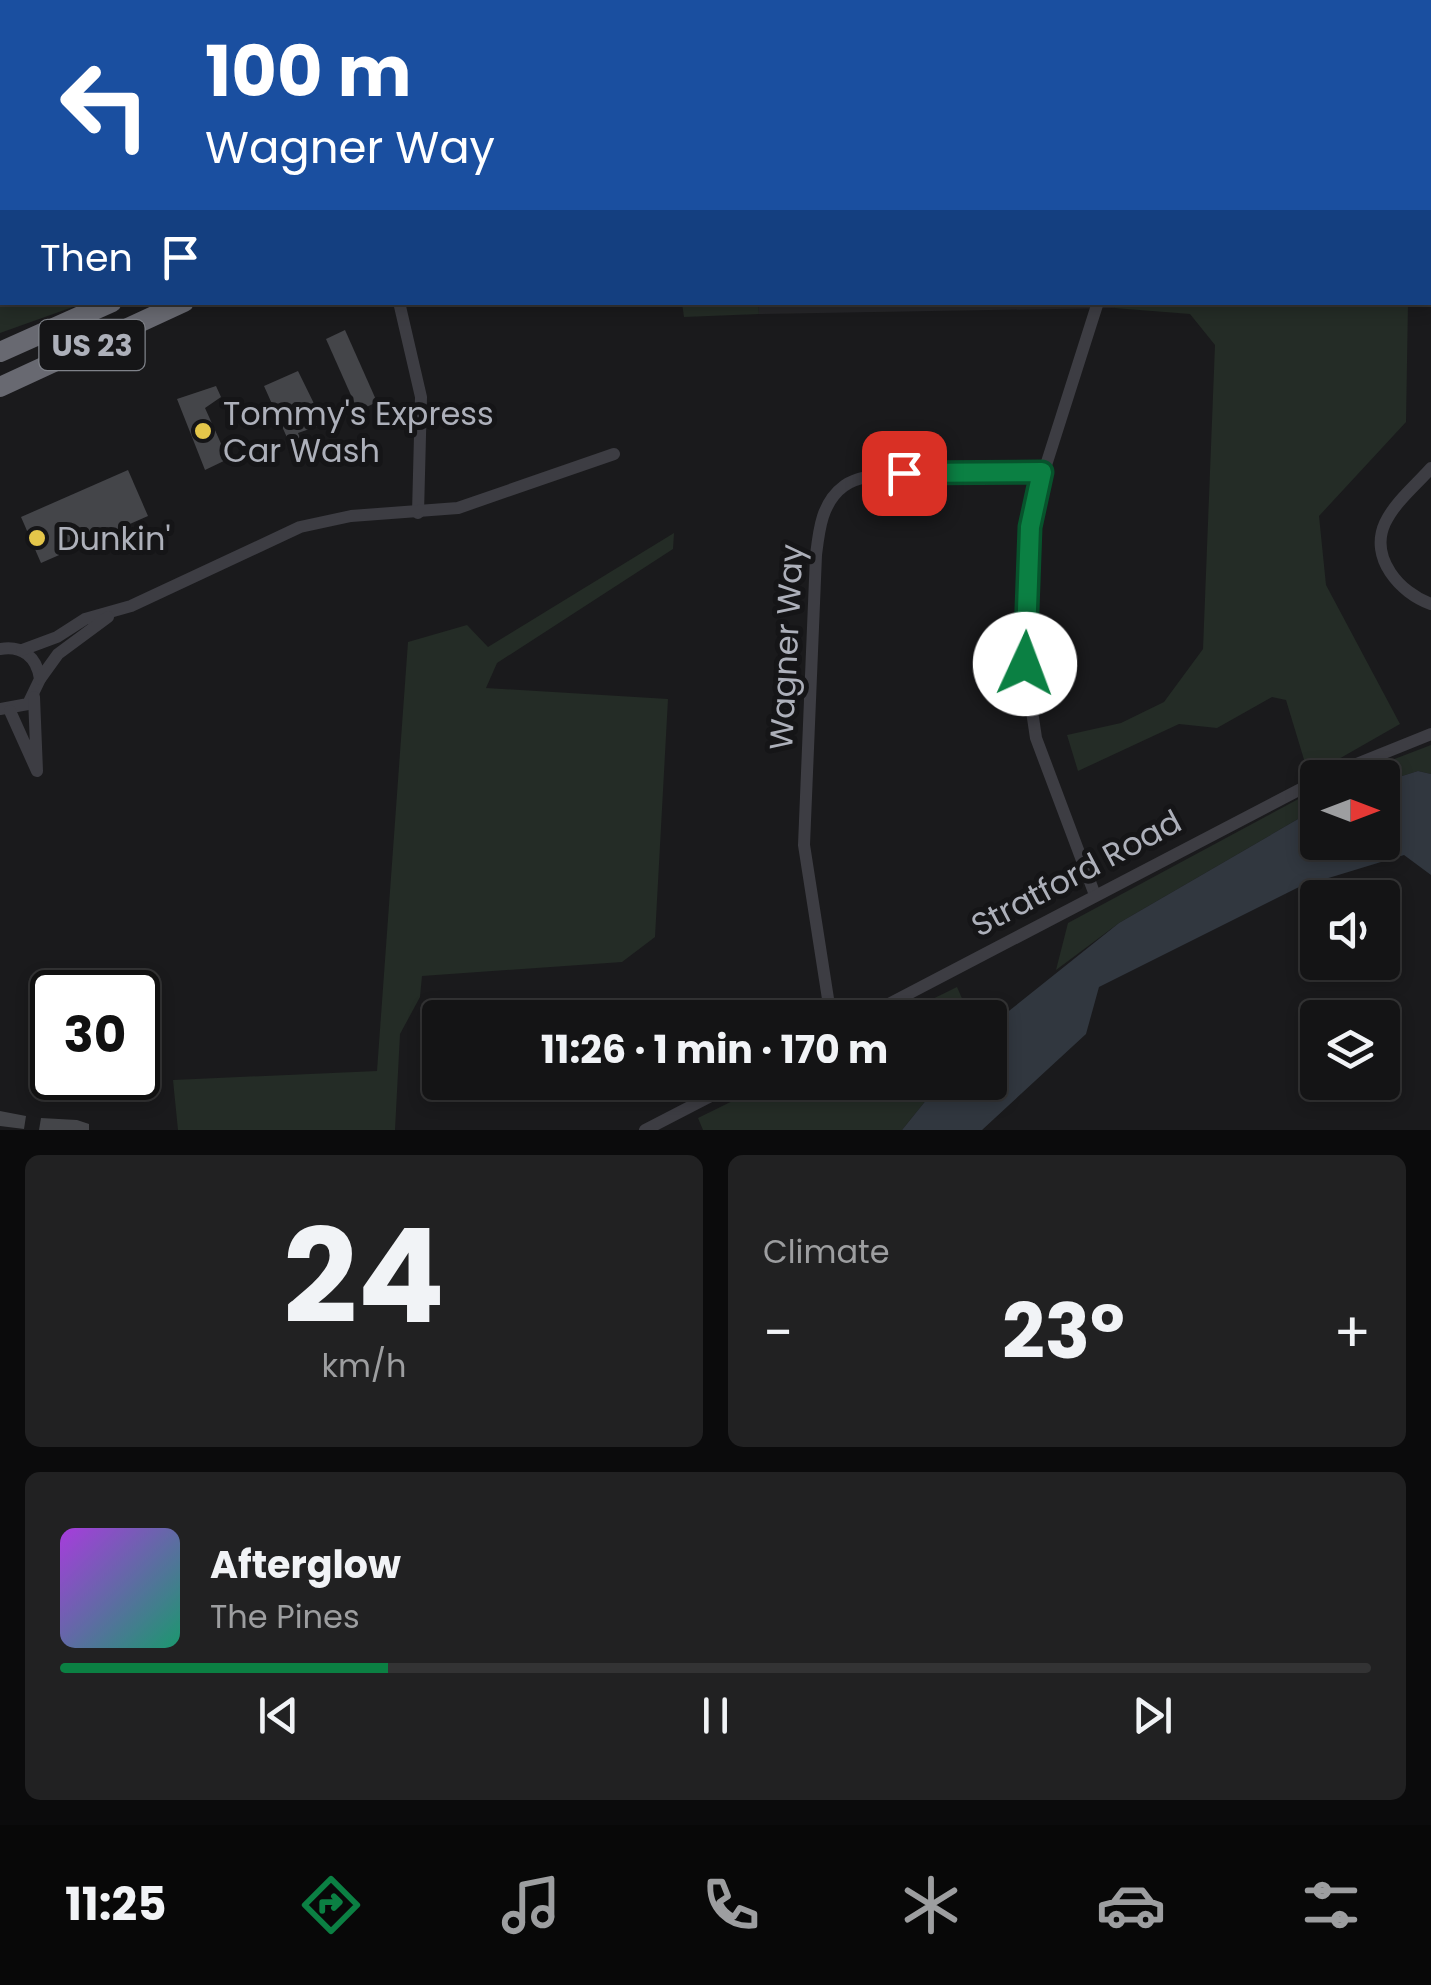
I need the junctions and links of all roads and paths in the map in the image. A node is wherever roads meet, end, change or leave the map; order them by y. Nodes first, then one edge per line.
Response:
1 (105, 305) edge
2 (178, 305) edge
3 (400, 305) edge
4 (407, 305) edge
5 (1097, 305) edge
6 (406, 320) junction
7 (0, 352) edge
8 (0, 387) edge
9 (614, 454) dead end
10 (1431, 468) edge
11 (1042, 472) junction
12 (418, 513) junction
13 (1431, 604) edge
14 (114, 612) junction
15 (7, 645) edge
16 (40, 678) junction
17 (34, 697) junction
18 (3, 710) edge
19 (1431, 734) edge
20 (1367, 760) edge
21 (1300, 789) edge
22 (1095, 895) junction
23 (828, 1000) edge
24 (896, 1000) edge
25 (703, 1100) edge
26 (645, 1130) edge

1 - 7 highway, US 23
2 - 8 highway, US 23
3 - 6 street
4 - 6 street
5 - 11 street
6 - 12 street
9 - 12 street
10 - 13 street
11 - 22 street
11 - 23 street, Wagner Way
12 - 14 street
14 - 15 street
14 - 16 street
15 - 16 street
16 - 17 street
17 - 18 street
17 - 18 street
19 - 20 street, Stratford Road
21 - 22 street, Stratford Road
22 - 24 street, Stratford Road
25 - 26 street

